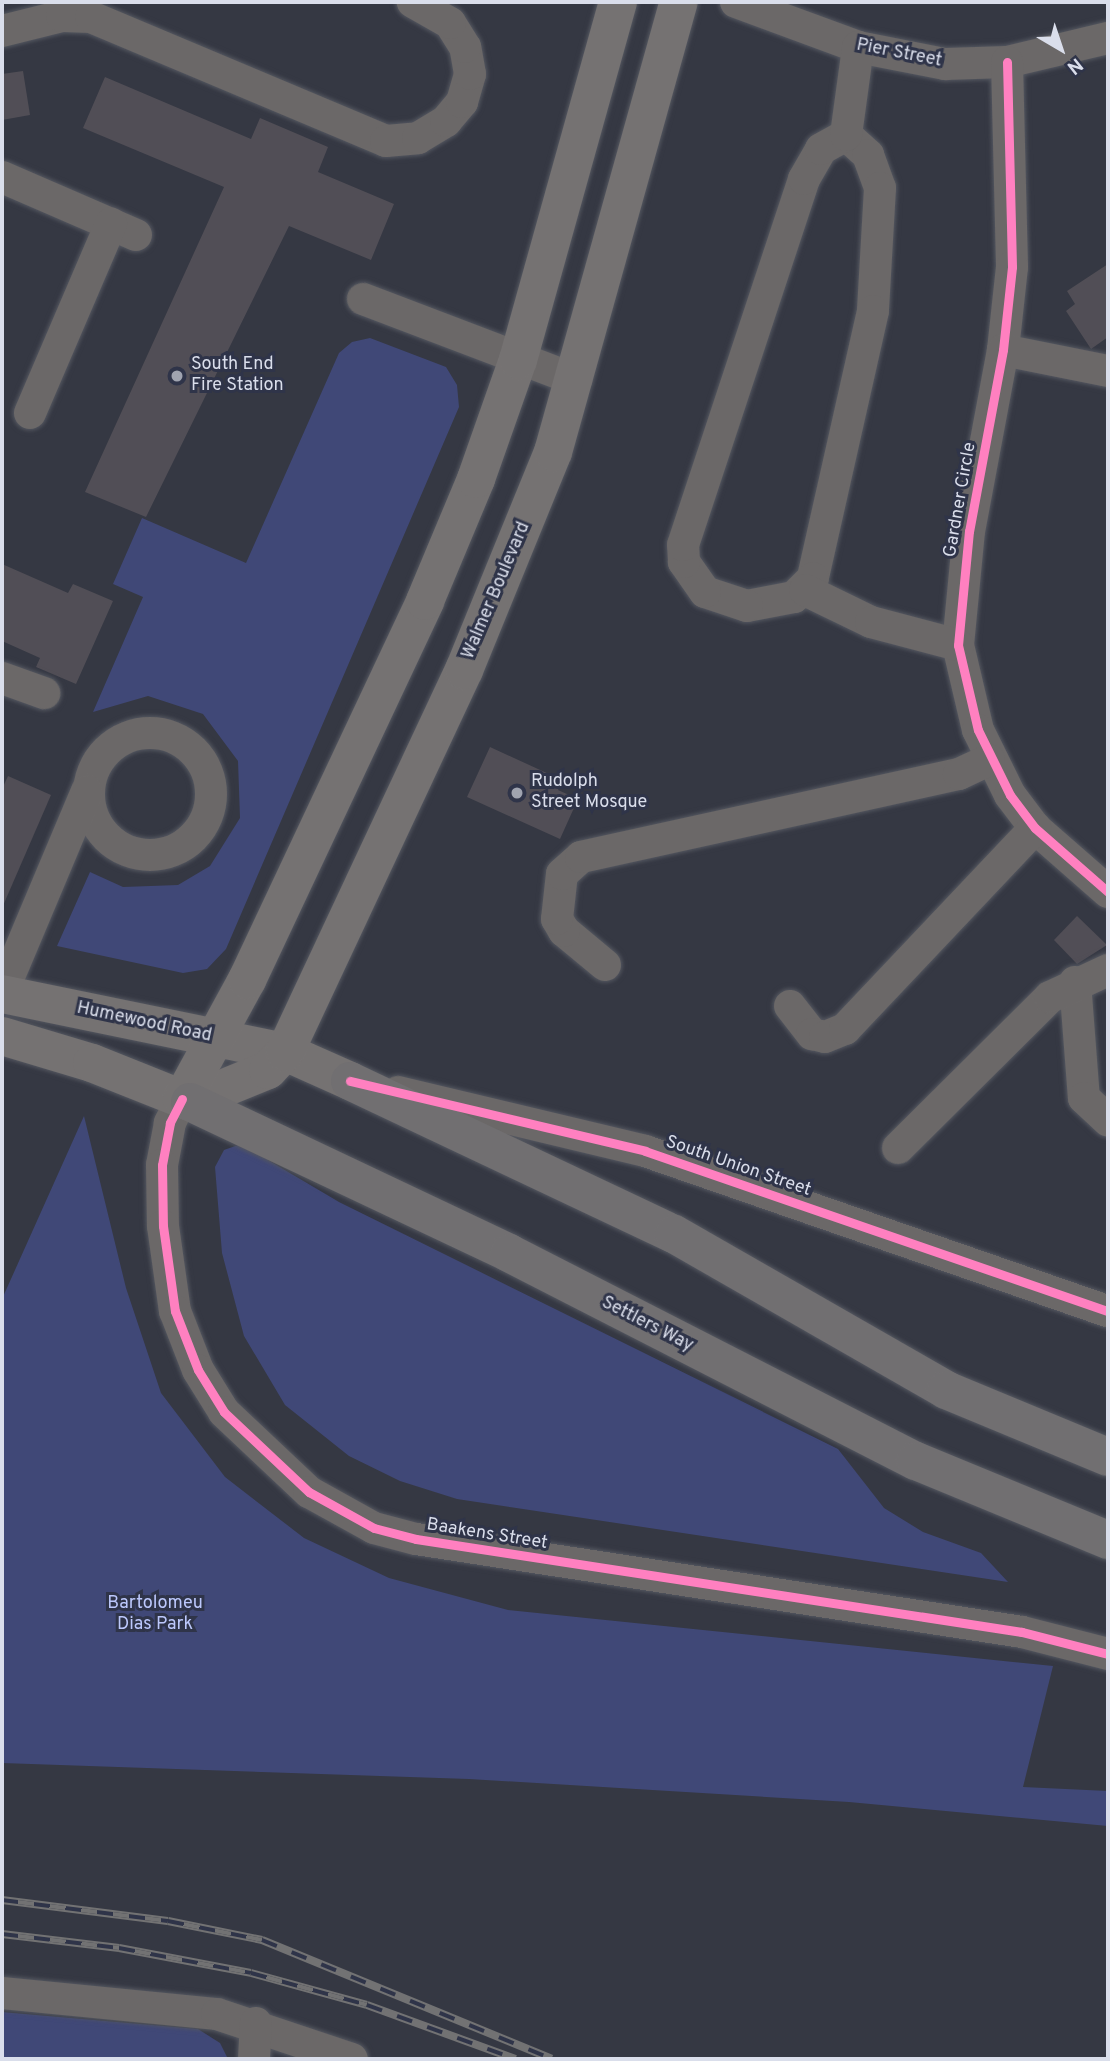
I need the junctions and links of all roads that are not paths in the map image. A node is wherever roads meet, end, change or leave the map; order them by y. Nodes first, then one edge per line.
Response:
1 (413, 2) edge
2 (618, 2) edge
3 (679, 2) edge
4 (736, 2) edge
5 (2, 31) edge
6 (1108, 38) edge
7 (858, 47) junction
8 (1007, 62) junction
9 (846, 135) junction
10 (2, 177) edge
11 (363, 299) dead end
12 (1003, 350) junction
13 (518, 360) junction
14 (1108, 371) edge
15 (576, 380) junction
16 (30, 413) dead end
17 (805, 590) junction
18 (958, 645) junction
19 (2, 678) edge
20 (44, 693) dead end
21 (989, 760) junction
22 (87, 791) dead end
23 (1035, 828) junction
24 (1108, 892) edge
25 (605, 965) dead end
26 (1108, 970) edge
27 (1074, 982) junction
28 (2, 994) edge
29 (790, 1006) dead end
30 (2, 1036) edge
31 (218, 1038) junction
32 (285, 1052) junction
33 (350, 1081) junction
34 (186, 1101) junction
35 (1108, 1120) edge
36 (898, 1148) dead end
37 (1108, 1311) edge
38 (1108, 1457) edge
39 (1108, 1540) edge
40 (1108, 1654) edge
41 (2, 1993) edge
42 (256, 2023) junction
43 (254, 2059) edge
44 (352, 2059) edge

1 - 5 street
2 - 13 main road
3 - 15 main road, Walmer Boulevard
4 - 7 street, Pier Street
6 - 8 street, Pier Street
7 - 8 street, Pier Street
7 - 9 street
8 - 12 street, Gardner Circle
9 - 17 street
9 - 17 street
10 - 16 street
11 - 13 street
12 - 14 street
12 - 18 street, Gardner Circle
13 - 15 street
13 - 31 main road
15 - 32 main road, Walmer Boulevard
17 - 18 street
18 - 21 street, Gardner Circle
19 - 20 street
21 - 23 street, Gardner Circle
21 - 25 street
22 - 28 street
23 - 24 street, Gardner Circle
23 - 29 street
26 - 27 street
27 - 35 street
27 - 36 street
28 - 31 main road, Humewood Road
30 - 34 main road
31 - 32 main road, Humewood Road
31 - 34 main road
32 - 33 main road, South Union Street
32 - 34 main road, Walmer Boulevard
33 - 37 street, South Union Street
33 - 38 highway
34 - 39 highway, Settlers Way
34 - 40 street, Baakens Street
41 - 42 street
42 - 43 street
42 - 44 street

